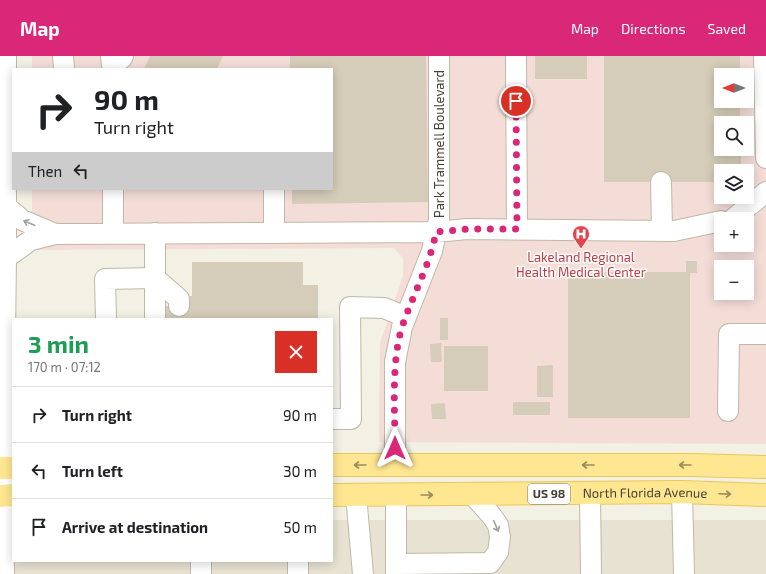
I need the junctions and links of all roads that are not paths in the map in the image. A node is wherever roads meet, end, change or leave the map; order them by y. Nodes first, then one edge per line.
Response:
1 (6, 56) edge
2 (63, 56) edge
3 (439, 56) edge
4 (516, 56) edge
5 (764, 56) edge
6 (64, 68) edge
7 (9, 101) edge
8 (766, 158) edge
9 (661, 182) dead end
10 (113, 190) edge
11 (274, 190) edge
12 (766, 192) edge
13 (6, 206) junction
14 (742, 212) edge
15 (714, 222) edge
16 (517, 229) junction
17 (662, 230) junction
18 (274, 232) junction
19 (436, 232) junction
20 (113, 233) junction
21 (155, 233) junction
22 (55, 234) junction
23 (6, 258) junction
24 (155, 278) junction
25 (179, 306) dead end
26 (406, 317) junction
27 (106, 318) edge
28 (155, 318) edge
29 (766, 334) edge
30 (728, 411) dead end
31 (333, 420) edge
32 (395, 464) junction
33 (333, 465) edge
34 (766, 467) edge
35 (6, 468) edge
36 (682, 492) junction
37 (590, 494) junction
38 (333, 495) edge
39 (356, 495) junction
40 (396, 495) junction
41 (473, 495) junction
42 (766, 495) edge
43 (5, 496) edge
44 (201, 562) edge
45 (298, 562) edge
46 (396, 569) edge
47 (4, 574) edge
48 (201, 574) edge
49 (298, 574) edge
50 (363, 574) edge
51 (591, 574) edge
52 (684, 574) edge

1 - 7 street
2 - 6 street
3 - 19 street, Park Trammell Boulevard
4 - 16 street
5 - 8 street
7 - 13 street
9 - 17 street
10 - 20 street
11 - 18 street
12 - 14 street
22 -> 13 street
13 - 23 street
15 - 17 street
16 - 17 street
16 - 19 street
18 - 19 street
18 - 21 street
19 - 26 street, Park Trammell Boulevard
20 - 21 street
20 - 22 street
21 - 24 street
22 - 23 street
23 - 35 street
24 - 25 street
24 - 27 street
24 - 28 street
26 - 31 street
26 - 32 street, Park Trammell Boulevard
29 - 30 street
32 -> 33 main road, US 98
34 -> 32 main road, US 98
35 - 43 street
36 - 37 main road, North Florida Avenue / US 98
36 -> 42 main road, North Florida Avenue / US 98
36 - 52 street
37 - 41 main road, North Florida Avenue / US 98
37 - 51 street
38 - 39 main road, North Florida Avenue / US 98
39 - 40 main road, North Florida Avenue / US 98
39 - 50 street
40 -> 41 main road, North Florida Avenue / US 98
40 - 46 street
41 -> 46 street
43 - 47 street
44 - 48 street
45 - 49 street

